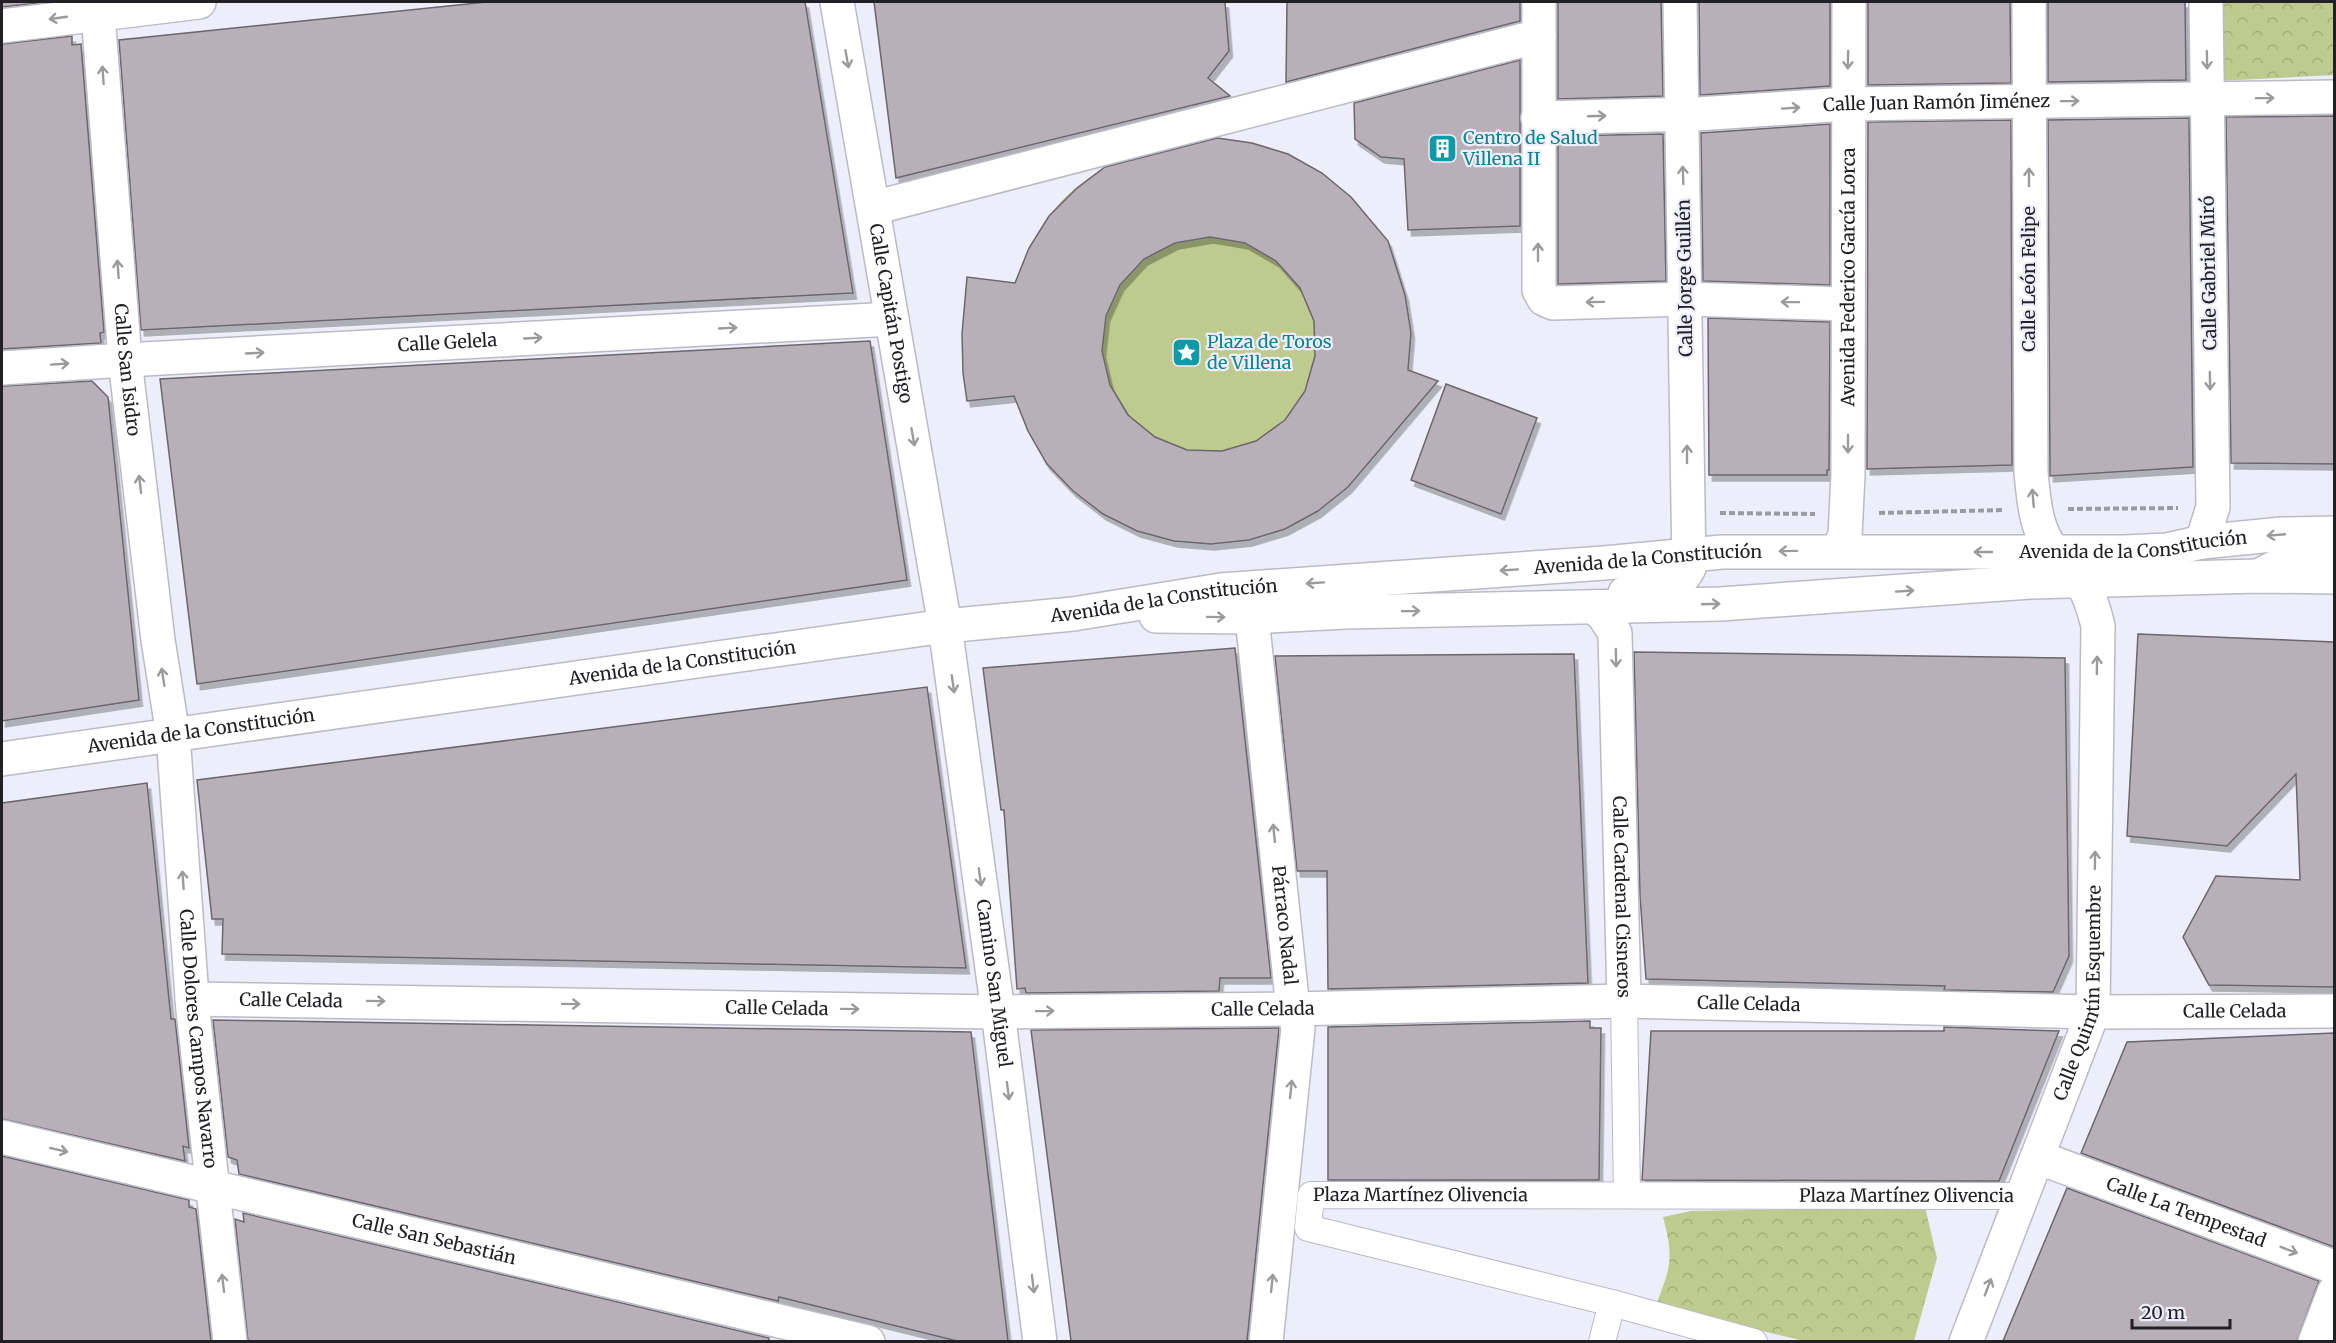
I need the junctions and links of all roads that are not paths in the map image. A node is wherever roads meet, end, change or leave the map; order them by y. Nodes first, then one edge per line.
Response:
1 (200, 2) edge
2 (837, 2) edge
3 (1539, 2) edge
4 (1680, 2) edge
5 (1850, 2) edge
6 (2029, 2) edge
7 (2206, 2) edge
8 (98, 7) edge
9 (2, 26) edge
10 (1539, 36) junction
11 (2334, 97) edge
12 (2207, 99) junction
13 (2028, 102) junction
14 (1848, 104) junction
15 (1681, 113) junction
16 (1538, 118) junction
17 (873, 208) junction
18 (1686, 299) junction
19 (1848, 304) junction
20 (892, 319) junction
21 (125, 360) junction
22 (2, 368) edge
23 (2334, 533) edge
24 (2202, 543) junction
25 (1838, 551) junction
26 (2054, 552) junction
27 (1690, 554) junction
28 (2334, 557) edge
29 (2259, 576) junction
30 (2334, 577) edge
31 (2130, 579) junction
32 (2081, 581) junction
33 (1594, 607) junction
34 (1485, 610) junction
35 (1073, 614) junction
36 (1252, 617) junction
37 (945, 626) junction
38 (2098, 626) junction
39 (172, 735) junction
40 (2, 759) edge
41 (192, 999) junction
42 (1624, 1001) junction
43 (1293, 1009) junction
44 (2334, 1011) edge
45 (998, 1012) junction
46 (2093, 1012) junction
47 (2, 1137) edge
48 (2037, 1157) junction
49 (211, 1185) junction
50 (1628, 1195) junction
51 (2023, 1196) junction
52 (2334, 1267) edge
53 (2334, 1292) edge
54 (1612, 1303) junction
55 (803, 1334) edge
56 (230, 1341) edge
57 (868, 1341) edge
58 (1040, 1341) edge
59 (1266, 1341) edge
60 (1602, 1341) edge
61 (1754, 1341) edge
62 (1966, 1341) edge
63 (2315, 1341) edge

1 - 8 street
2 -> 17 street, Calle Capitán Postigo
3 - 10 street
4 - 15 street, Calle Jorge Guillén
5 -> 14 street, Avenida Federico García Lorca
6 - 13 street, Calle León Felipe
7 -> 12 street, Calle Gabriel Miró
8 -> 9 street
21 -> 8 street, Calle San Isidro
10 - 16 street
10 - 17 street
12 -> 11 street, Calle Juan Ramón Jiménez
13 -> 12 street, Calle Juan Ramón Jiménez
12 -> 24 street, Calle Gabriel Miró
13 - 14 street, Calle Juan Ramón Jiménez
26 -> 13 street, Calle León Felipe
15 -> 14 street, Calle Juan Ramón Jiménez
14 - 19 street, Avenida Federico García Lorca
16 -> 15 street, Calle Juan Ramón Jiménez
18 -> 15 street, Calle Jorge Guillén
18 -> 16 street
17 - 20 street, Calle Capitán Postigo
19 -> 18 street
27 -> 18 street, Calle Jorge Guillén
19 -> 25 street, Avenida Federico García Lorca
21 -> 20 street, Calle Gelela
20 -> 37 street, Calle Capitán Postigo
22 -> 21 street, Calle Gelela
39 -> 21 street, Calle San Isidro
23 -> 24 street, Avenida de la Constitución
24 - 26 street, Avenida de la Constitución
26 -> 25 street, Avenida de la Constitución
25 -> 27 street, Avenida de la Constitución
26 - 32 street, Calle León Felipe
27 - 34 street, Calle Jorge Guillén
27 -> 35 street, Avenida de la Constitución
28 - 29 street
29 - 30 street
29 - 31 street
31 - 32 street
31 - 38 street
33 -> 32 street
32 - 38 street, Calle León Felipe
33 - 34 street
33 -> 42 street, Calle Cardenal Cisneros
36 -> 34 street
35 -> 36 street
35 - 37 street, Avenida de la Constitución
43 -> 36 street, Párraco Nadal
37 - 39 street, Avenida de la Constitución
37 -> 45 street, Camino San Miguel
46 -> 38 street, Calle Quimtín Esquembre
39 - 40 street, Avenida de la Constitución
41 -> 39 street, Calle Dolores Campos Navarro
41 -> 45 street, Calle Celada
41 - 49 street, Calle Dolores Campos Navarro
42 - 43 street, Calle Celada
42 - 46 street, Calle Celada
42 - 50 street, Calle Cardenal Cisneros
45 -> 43 street, Calle Celada
59 -> 43 street, Párraco Nadal
44 - 46 street, Calle Celada
45 -> 58 street, Camino San Miguel
46 - 48 street, Calle Quimtín Esquembre
47 -> 49 street, Calle San Sebastián
48 - 51 street, Calle Quimtín Esquembre
48 -> 52 street, Calle La Tempestad
49 - 55 street, Calle San Sebastián
56 -> 49 street, Calle Dolores Campos Navarro
50 - 51 street, Plaza Martínez Olivencia
50 - 54 street, Plaza Martínez Olivencia
62 -> 51 street, Calle Quimtín Esquembre
53 - 63 street
54 - 60 street
54 - 61 street, Plaza Martínez Olivencia
55 - 57 street, Calle San Sebastián

